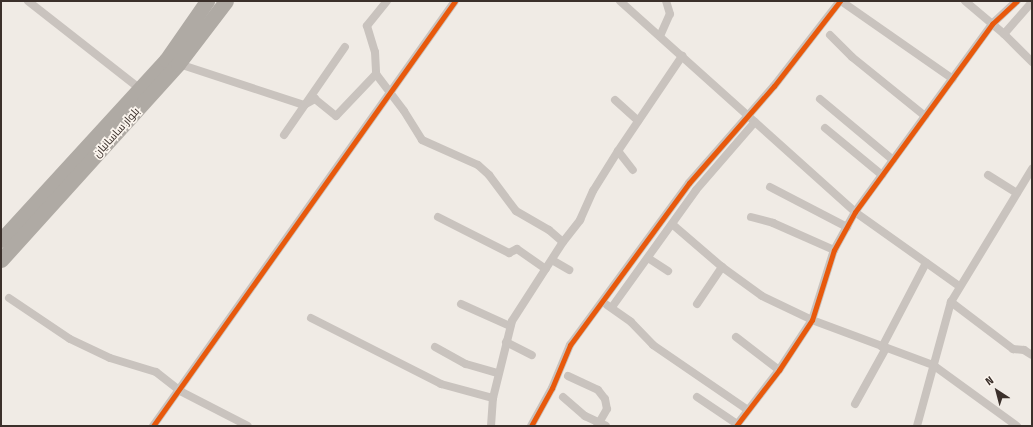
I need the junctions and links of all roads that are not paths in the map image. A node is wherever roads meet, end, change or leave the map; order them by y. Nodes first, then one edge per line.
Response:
1 (28, 1) edge
2 (207, 1) edge
3 (226, 1) edge
4 (387, 1) edge
5 (456, 1) edge
6 (620, 1) edge
7 (666, 1) edge
8 (841, 1) edge
9 (965, 1) edge
10 (1017, 1) edge
11 (1032, 2) edge
12 (992, 24) junction
13 (1004, 34) junction
14 (830, 35) dead end
15 (660, 36) junction
16 (346, 47) dead end
17 (682, 56) junction
18 (172, 62) junction
19 (1032, 62) edge
20 (376, 74) junction
21 (952, 79) junction
22 (139, 88) junction
23 (389, 92) junction
24 (820, 99) dead end
25 (615, 100) dead end
26 (304, 105) junction
27 (747, 115) junction
28 (925, 116) junction
29 (638, 121) junction
30 (755, 122) junction
31 (824, 128) dead end
32 (284, 136) dead end
33 (618, 151) junction
34 (893, 160) junction
35 (633, 170) dead end
36 (1032, 170) edge
37 (882, 175) junction
38 (988, 175) dead end
39 (770, 187) dead end
40 (1017, 193) junction
41 (855, 212) junction
42 (438, 217) dead end
43 (751, 217) dead end
44 (672, 224) junction
45 (847, 227) junction
46 (1, 240) edge
47 (563, 242) junction
48 (834, 250) junction
49 (648, 258) junction
50 (1, 260) edge
51 (552, 260) junction
52 (926, 263) junction
53 (722, 267) junction
54 (546, 269) junction
55 (569, 270) dead end
56 (668, 271) dead end
57 (959, 286) junction
58 (9, 298) dead end
59 (603, 302) junction
60 (951, 302) junction
61 (461, 304) dead end
62 (697, 304) dead end
63 (612, 307) junction
64 (311, 318) dead end
65 (812, 320) junction
66 (510, 326) junction
67 (736, 338) dead end
68 (506, 342) junction
69 (435, 346) dead end
70 (884, 347) junction
71 (532, 355) dead end
72 (1032, 355) edge
73 (933, 365) junction
74 (779, 370) junction
75 (498, 373) junction
76 (568, 376) dead end
77 (180, 391) junction
78 (697, 397) dead end
79 (493, 398) junction
80 (563, 398) dead end
81 (855, 404) dead end
82 (748, 410) junction
83 (601, 425) edge
84 (737, 425) edge
85 (153, 426) edge
86 (248, 426) edge
87 (491, 426) edge
88 (531, 426) edge
89 (917, 426) edge
90 (1017, 426) edge

1 - 22 street
2 - 18 highway, بلوار ساسانیان
3 - 18 highway, بلوار ساسانیان
4 - 20 street
5 - 23 street
6 - 15 street
7 - 15 street
8 - 21 street
8 - 27 street
9 - 12 street
10 - 12 street
11 - 13 street
12 - 13 street
12 - 21 street
13 - 19 street
14 - 28 street
15 - 17 street
16 - 26 street
17 - 27 street
17 - 29 street
18 - 22 highway, بلوار ساسانیان
18 - 26 street
18 - 50 highway, بلوار ساسانیان
20 - 23 street
20 - 26 street
21 - 28 street
22 - 46 highway, بلوار ساسانیان
23 - 47 street
23 - 77 street
24 - 34 street
25 - 29 street
26 - 32 street
27 - 30 street
27 - 59 street
28 - 34 street
29 - 33 street
30 - 41 street
30 - 44 street
31 - 37 street
33 - 35 street
33 - 47 street
34 - 37 street
36 - 40 street
37 - 41 street
38 - 40 street
39 - 45 street
40 - 57 street
41 - 45 street
41 - 52 street
42 - 54 street
43 - 48 street
44 - 49 street
44 - 53 street
45 - 48 street
47 - 51 street
48 - 65 street
49 - 56 street
49 - 63 street
51 - 54 street
51 - 55 street
52 - 57 street
52 - 70 street
53 - 62 street
53 - 65 street
54 - 66 street
57 - 60 street
58 - 77 street
59 - 63 street
59 - 88 street
60 - 72 street
60 - 73 street
61 - 66 street
63 - 82 street
64 - 79 street
65 - 70 street
65 - 74 street
66 - 68 street
67 - 74 street
68 - 71 street
68 - 75 street
69 - 75 street
70 - 73 street
70 - 81 street
73 - 89 street
73 - 90 street
74 - 82 street
75 - 79 street
76 - 83 street
77 - 85 street
77 - 86 street
78 - 84 street
79 - 87 street
80 - 83 street
82 - 84 street

